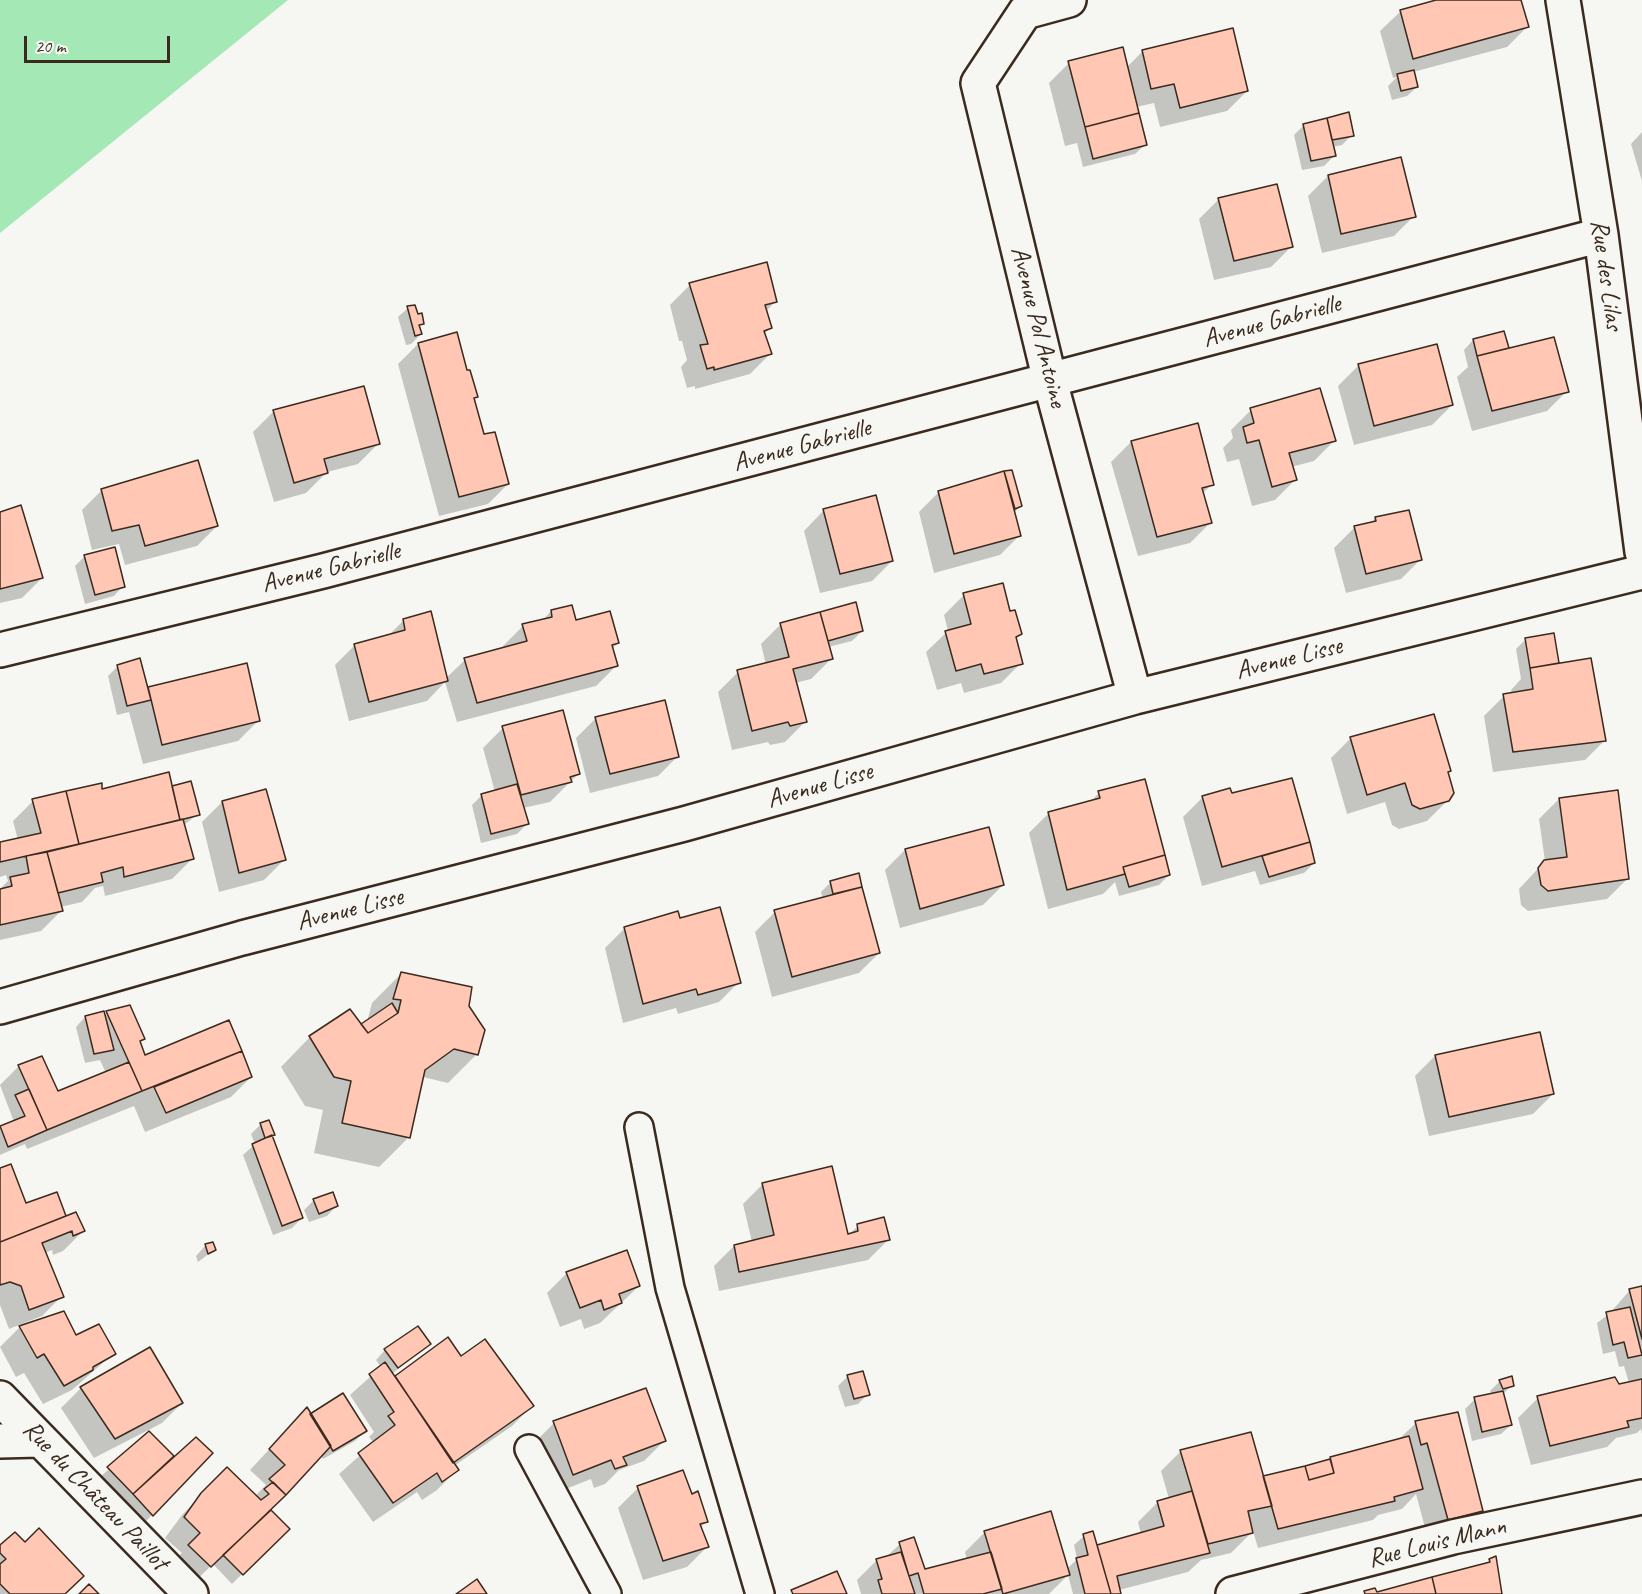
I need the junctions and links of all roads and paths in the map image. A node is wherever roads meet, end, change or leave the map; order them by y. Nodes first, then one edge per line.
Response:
1 (1069, 0) edge
2 (1563, 0) edge
3 (1602, 235) junction
4 (1050, 381) junction
5 (1642, 552) edge
6 (1642, 572) edge
7 (0, 650) edge
8 (1135, 698) junction
9 (0, 1007) edge
10 (639, 1127) dead end
11 (0, 1398) edge
12 (39, 1440) junction
13 (0, 1441) edge
14 (529, 1449) dead end
15 (1642, 1497) edge
16 (191, 1594) edge
17 (607, 1594) edge
18 (760, 1594) edge
19 (1233, 1594) edge

1 - 4 street, Avenue Pol Antoine
2 - 3 street, Rue des Lilas
3 - 4 street, Avenue Gabrielle
3 - 5 street, Rue des Lilas
4 - 7 street, Avenue Gabrielle
4 - 8 street, Avenue Pol Antoine
6 - 8 street, Avenue Lisse
8 - 9 street, Avenue Lisse
10 - 18 lane
11 - 12 street, Rue du Château Paillot
12 - 13 street
12 - 16 street, Rue du Château Paillot
14 - 17 lane
15 - 19 street, Rue Louis Mann

